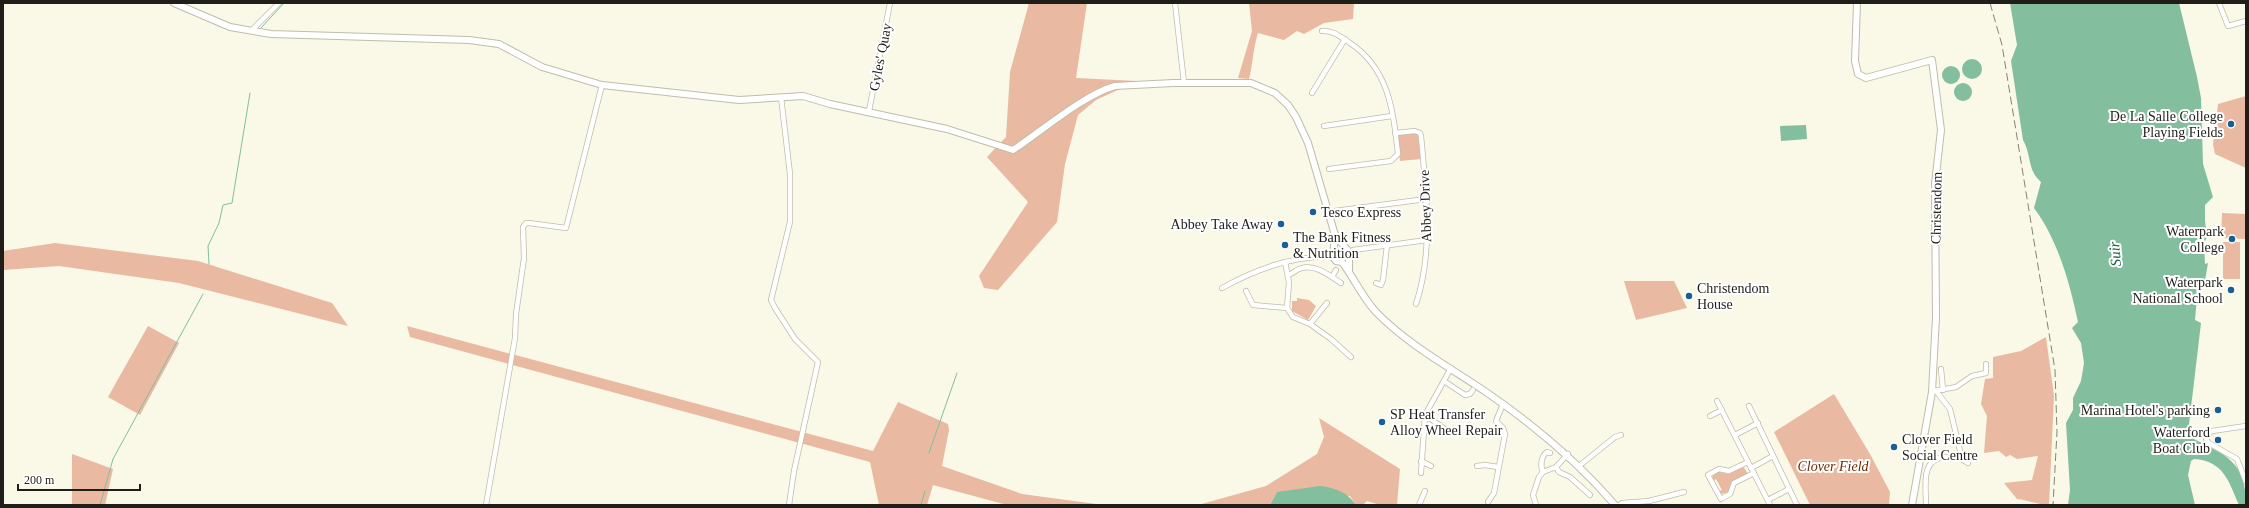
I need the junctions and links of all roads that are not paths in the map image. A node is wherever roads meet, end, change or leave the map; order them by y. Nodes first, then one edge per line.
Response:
1 (174, 3) edge
2 (279, 3) edge
3 (890, 3) edge
4 (1175, 3) edge
5 (1857, 3) edge
6 (2219, 3) edge
7 (2246, 21) edge
8 (1322, 30) dead end
9 (251, 31) junction
10 (1345, 39) junction
11 (1184, 83) junction
12 (602, 85) junction
13 (1312, 93) dead end
14 (781, 97) junction
15 (870, 111) junction
16 (1392, 116) junction
17 (1324, 126) dead end
18 (1395, 133) junction
19 (1329, 169) dead end
20 (1426, 198) junction
21 (1327, 212) junction
22 (1335, 235) junction
23 (1427, 240) junction
24 (1342, 245) junction
25 (1387, 245) junction
26 (1353, 250) dead end
27 (1333, 252) junction
28 (1344, 261) junction
29 (1284, 262) junction
30 (1336, 270) dead end
31 (1288, 275) junction
32 (1332, 277) junction
33 (1340, 283) dead end
34 (1376, 283) dead end
35 (1222, 288) dead end
36 (1246, 291) dead end
37 (1327, 303) dead end
38 (1416, 304) dead end
39 (1287, 306) junction
40 (1310, 324) junction
41 (1351, 357) dead end
42 (1986, 364) dead end
43 (1451, 368) junction
44 (1941, 369) dead end
45 (1444, 381) junction
46 (1473, 390) dead end
47 (1944, 390) junction
48 (1934, 391) junction
49 (1717, 401) dead end
50 (1503, 404) junction
51 (1749, 406) dead end
52 (1722, 410) junction
53 (1425, 415) junction
54 (1710, 416) dead end
55 (1758, 423) junction
56 (2246, 426) edge
57 (1447, 433) dead end
58 (1621, 435) dead end
59 (1735, 435) junction
60 (1550, 453) dead end
61 (1568, 454) junction
62 (1773, 456) junction
63 (1962, 459) junction
64 (1421, 461) junction
65 (1748, 462) junction
66 (1968, 463) dead end
67 (1431, 466) dead end
68 (1477, 466) dead end
69 (1580, 466) junction
70 (1498, 467) junction
71 (1556, 467) junction
72 (1751, 468) junction
73 (1543, 472) junction
74 (1421, 473) dead end
75 (1754, 473) junction
76 (2246, 482) edge
77 (1789, 489) junction
78 (1425, 491) dead end
79 (1684, 492) dead end
80 (1590, 495) dead end
81 (1488, 502) dead end
82 (1649, 503) edge
83 (1769, 503) edge
84 (486, 505) edge
85 (789, 505) edge
86 (1419, 505) edge
87 (1537, 505) edge
88 (1616, 505) edge
89 (1619, 505) edge
90 (1797, 505) edge
91 (1912, 505) edge
92 (1926, 505) edge

1 - 9 street
2 - 9 street
3 - 15 street, Gyles' Quay
4 - 11 street
5 - 48 street, Christendom
6 - 7 street
8 - 10 street
9 - 12 street
10 - 13 street
10 - 16 street
11 - 15 street
11 - 21 street
12 - 14 street
12 - 84 street
14 - 15 street
14 - 85 street
16 - 17 street
16 - 18 street
18 - 19 street
18 - 20 street, Abbey Drive
20 - 21 street
20 - 23 street, Abbey Drive
21 - 22 street
22 - 24 street
22 - 27 street
23 - 25 street
23 - 38 street, Abbey Drive
24 - 27 street
24 - 28 street
25 - 26 street
25 - 34 street
27 - 28 street
27 - 29 street
28 - 43 street
29 - 31 street
29 - 35 street
30 - 32 street
31 - 32 street
31 - 39 street
32 - 33 street
36 - 39 street
37 - 40 street
39 - 40 street
40 - 41 street
42 - 47 street
43 - 45 street
43 - 50 street
44 - 47 street
45 - 46 street
45 - 53 street
47 - 48 street
48 - 63 street
48 - 91 street, Christendom
49 - 52 street
50 - 61 street
50 - 70 street
51 - 55 street
52 - 54 street
52 - 59 street
53 - 57 street
53 - 64 street
55 - 59 street
55 - 62 street
56 - 76 street
58 - 69 street
59 - 65 street
60 - 73 street
61 - 69 street
61 - 71 street
62 - 72 street
62 - 77 street
63 - 66 street
63 - 92 street
64 - 67 street
64 - 74 street
65 - 72 street
65 - 75 street
68 - 70 street
69 - 88 street
70 - 81 street
71 - 73 street
71 - 80 street
72 - 75 street
73 - 87 street
75 - 83 street
77 - 83 street
77 - 90 street
78 - 86 street
79 - 82 street
82 - 89 street

